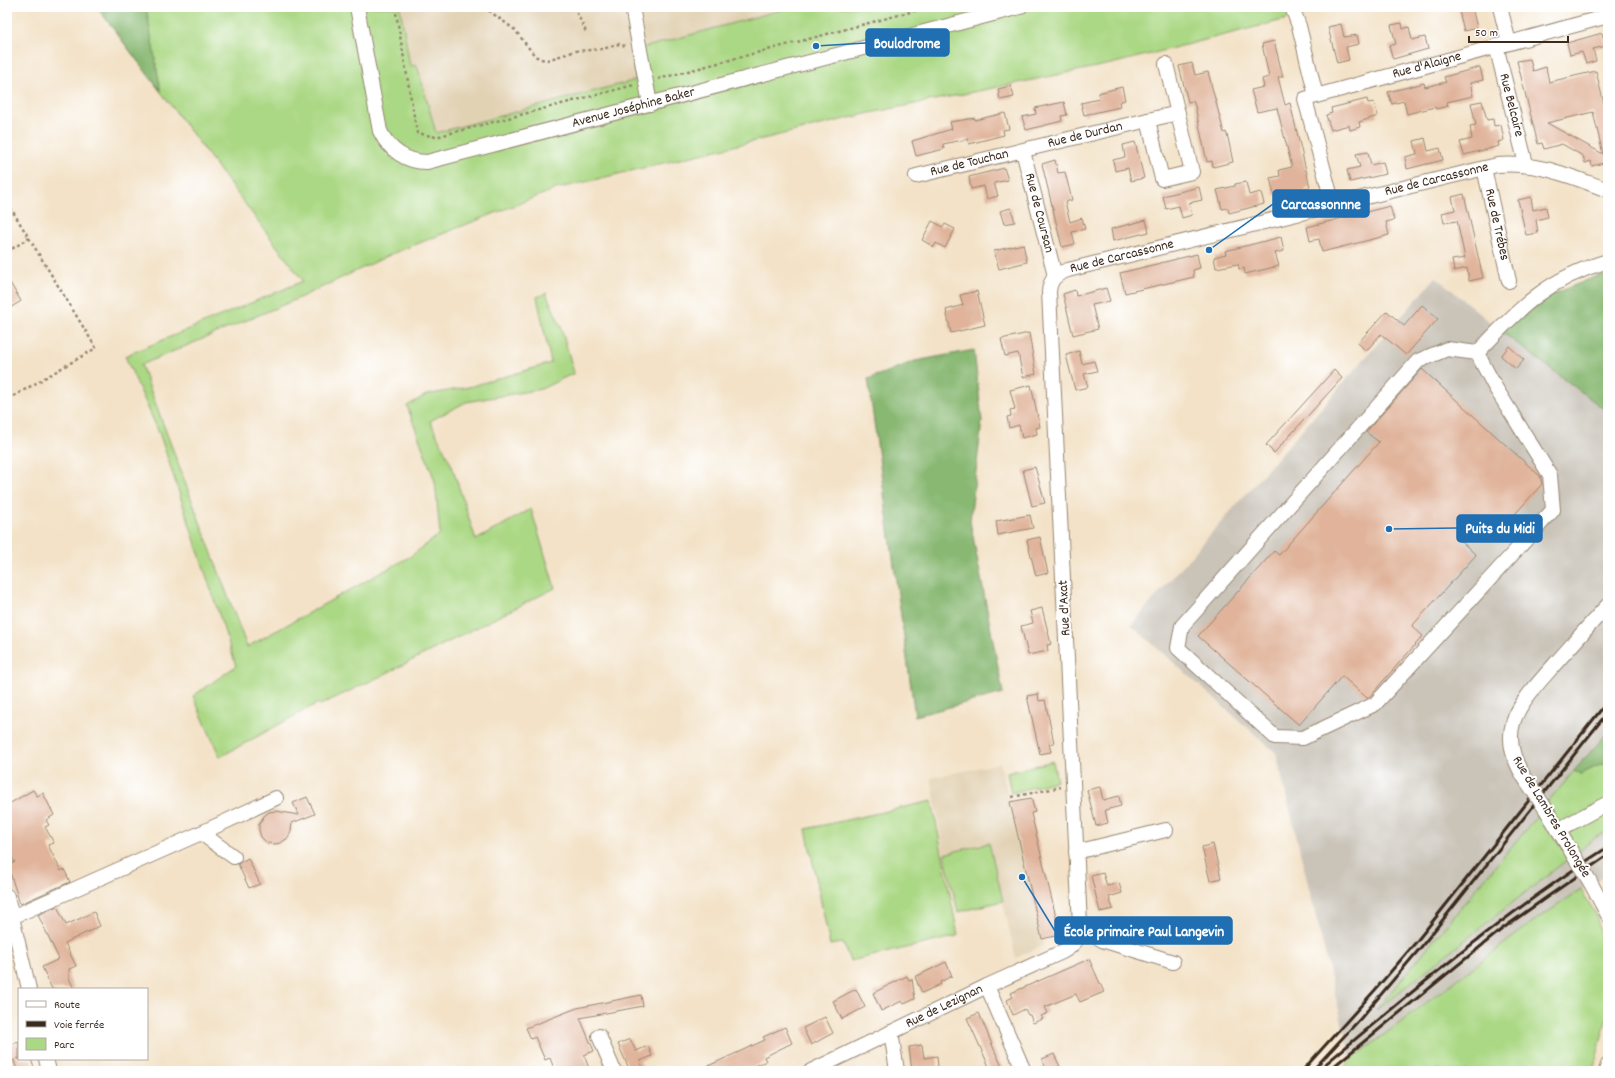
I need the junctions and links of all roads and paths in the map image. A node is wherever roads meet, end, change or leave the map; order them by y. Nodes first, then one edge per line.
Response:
1 (357, 7) edge
2 (395, 7) edge
3 (484, 7) edge
4 (574, 7) edge
5 (632, 7) edge
6 (929, 7) edge
7 (1020, 7) edge
8 (1292, 7) edge
9 (1298, 7) edge
10 (1500, 7) edge
11 (1608, 16) edge
12 (1299, 26) junction
13 (586, 32) dead end
14 (1502, 45) junction
15 (627, 50) dead end
16 (1166, 64) dead end
17 (631, 78) dead end
18 (639, 84) junction
19 (1316, 96) junction
20 (650, 104) junction
21 (1178, 113) junction
22 (1148, 120) junction
23 (1024, 151) junction
24 (1526, 164) junction
25 (1484, 168) junction
26 (916, 176) dead end
27 (1608, 190) edge
28 (7, 202) edge
29 (1333, 205) junction
30 (30, 238) junction
31 (7, 252) edge
32 (1608, 261) edge
33 (1055, 276) junction
34 (1509, 281) dead end
35 (1477, 353) junction
36 (7, 400) edge
37 (1608, 604) edge
38 (1074, 784) junction
39 (1012, 797) dead end
40 (276, 798) dead end
41 (1608, 804) edge
42 (1166, 830) dead end
43 (1558, 830) junction
44 (201, 833) junction
45 (1076, 852) junction
46 (234, 857) dead end
47 (7, 896) edge
48 (1608, 915) edge
49 (12, 917) junction
50 (1080, 925) junction
51 (1076, 941) joint
52 (1173, 962) dead end
53 (987, 986) junction
54 (29, 988) edge
55 (891, 1032) junction
56 (599, 1036) dead end
57 (46, 1060) edge
58 (1608, 1065) edge
59 (49, 1071) edge
60 (614, 1071) edge
61 (811, 1071) edge
62 (897, 1071) edge
63 (1024, 1071) edge
64 (1606, 1071) edge

1 - 20 street, Avenue Joséphine Baker
2 - 18 path
3 - 15 path
4 - 13 path
5 - 18 street
6 - 18 path
7 - 20 street, Avenue Joséphine Baker
8 - 12 street
9 - 12 street
10 - 14 street, Rue Belcaire
11 - 14 street, Rue d'Alaigne
12 - 19 street
14 - 19 street, Rue d'Alaigne
14 - 24 street, Rue Belcaire
16 - 21 street
17 - 18 path
18 - 20 street
19 - 29 street
21 - 22 street, Rue de Durdan
21 - 22 street
22 - 23 street, Rue de Durdan
23 - 26 street, Rue de Touchan
23 - 33 street, Rue de Coursan
24 - 25 street, Rue de Carcassonne
24 - 27 street, Rue de Carcassonne
25 - 29 street, Rue de Carcassonne
25 - 34 street, Rue de Trébes
28 - 30 path
29 - 33 street, Rue de Carcassonne
30 - 31 path
30 - 36 path
32 - 35 street
33 - 38 street, Rue d'Axat
35 - 35 street
37 - 43 street, Rue de Lambres Prolongée, bridge
38 - 39 path
38 - 45 street, Rue d'Axat
40 - 44 street
41 - 43 street
42 - 45 street
43 - 48 street, Rue de Lambres Prolongée, bridge
44 - 46 street
44 - 49 street
45 - 50 street, Rue d'Axat
47 - 49 street
49 - 54 street
50 - 51 street, Rue d'Axat
50 - 52 street
51 - 53 street, Rue de Lezignan
53 - 55 street, Rue de Lezignan
53 - 63 street
55 - 61 street, Rue de Lezignan
55 - 62 street
56 - 60 street
57 - 59 street
58 - 64 street

